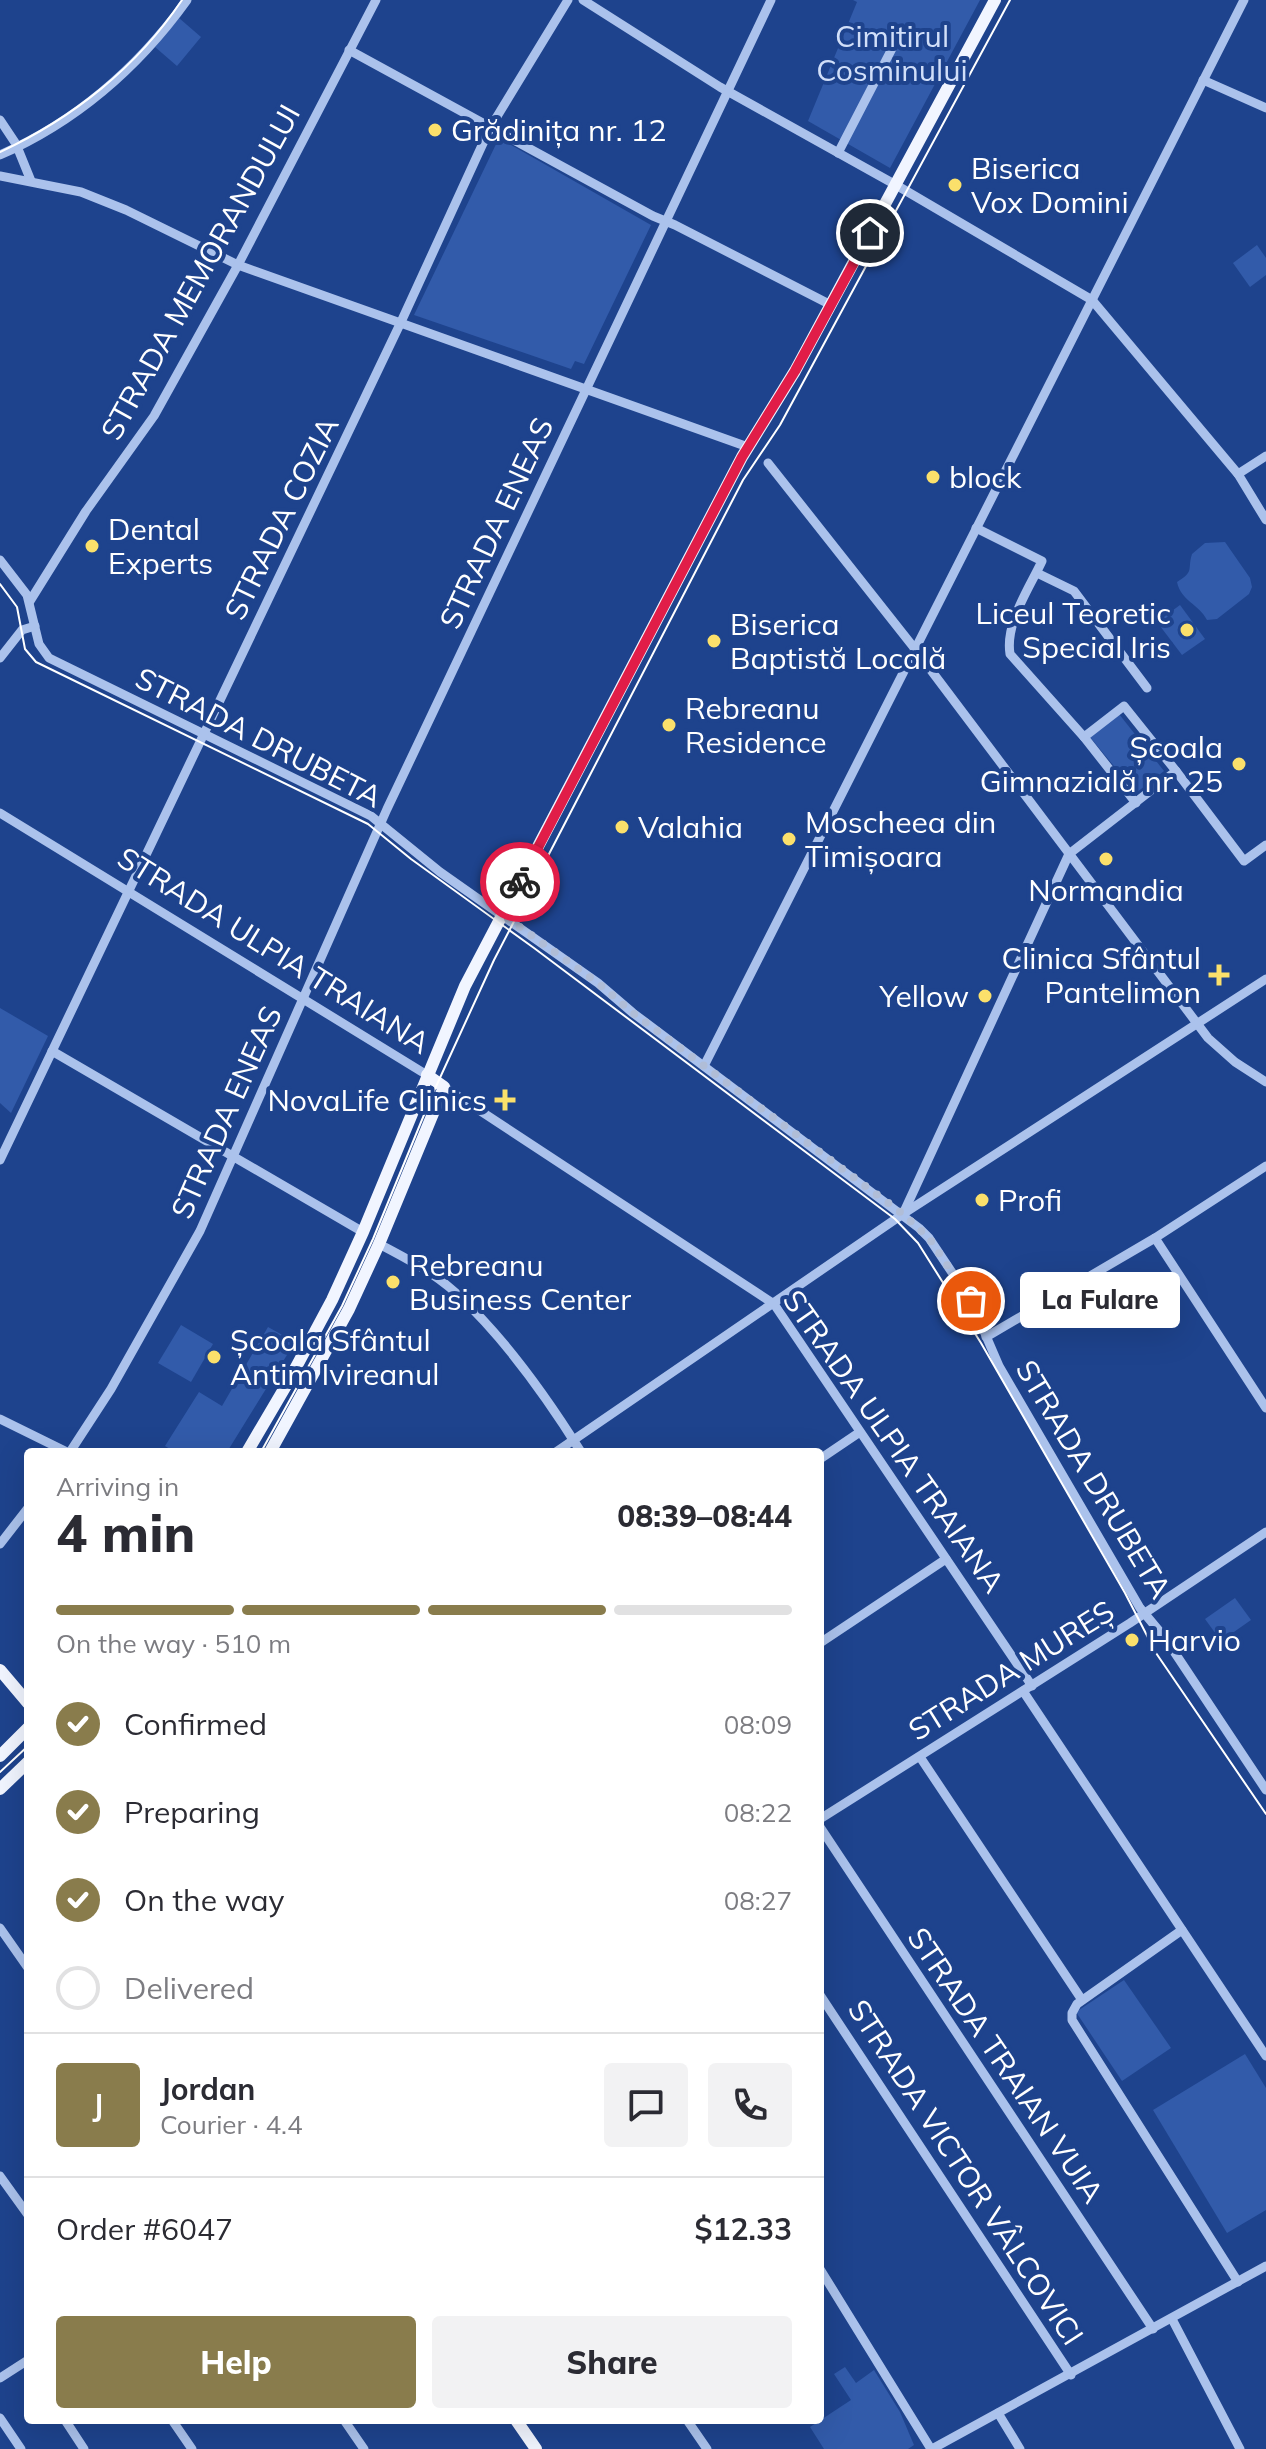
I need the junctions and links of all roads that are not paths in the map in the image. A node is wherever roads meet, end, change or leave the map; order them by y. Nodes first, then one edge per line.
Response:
1 (187, 0) edge
2 (376, 0) edge
3 (568, 0) edge
4 (583, 0) edge
5 (771, 0) edge
6 (995, 0) edge
7 (1244, 0) edge
8 (898, 37) dead end
9 (349, 50) junction
10 (1203, 80) junction
11 (729, 92) junction
12 (1266, 108) edge
13 (0, 120) edge
14 (490, 128) junction
15 (17, 147) junction
16 (838, 153) junction
17 (0, 155) edge
18 (0, 176) edge
19 (31, 181) junction
20 (896, 185) junction
21 (667, 221) junction
22 (238, 265) junction
23 (1092, 300) junction
24 (831, 305) junction
25 (401, 322) junction
26 (586, 389) junction
27 (748, 447) junction
28 (1266, 456) edge
29 (768, 463) dead end
30 (1238, 474) junction
31 (1266, 520) edge
32 (976, 528) junction
33 (0, 560) edge
34 (1037, 573) junction
35 (30, 601) junction
36 (35, 626) junction
37 (915, 649) junction
38 (0, 658) edge
39 (1147, 688) dead end
40 (204, 735) junction
41 (1084, 737) junction
42 (1176, 771) junction
43 (1136, 803) junction
44 (0, 813) edge
45 (380, 824) junction
46 (1266, 845) edge
47 (1069, 854) junction
48 (129, 891) junction
49 (503, 915) junction
50 (1266, 979) edge
51 (303, 997) junction
52 (1197, 1024) junction
53 (52, 1051) junction
54 (704, 1066) junction
55 (427, 1075) junction
56 (1266, 1082) edge
57 (444, 1087) junction
58 (234, 1155) junction
59 (0, 1160) edge
60 (1266, 1166) edge
61 (903, 1214) junction
62 (363, 1232) junction
63 (1155, 1238) junction
64 (379, 1244) junction
65 (774, 1304) junction
66 (986, 1337) junction
67 (1266, 1408) edge
68 (0, 1419) edge
69 (860, 1432) junction
70 (573, 1440) junction
71 (60, 1448) edge
72 (71, 1448) edge
73 (249, 1448) edge
74 (272, 1448) edge
75 (562, 1448) edge
76 (578, 1448) edge
77 (824, 1456) edge
78 (24, 1513) edge
79 (1266, 1532) edge
80 (0, 1544) edge
81 (946, 1559) junction
82 (1144, 1614) junction
83 (824, 1640) edge
84 (0, 1670) edge
85 (1028, 1688) junction
86 (24, 1698) edge
87 (24, 1732) edge
88 (0, 1756) edge
89 (920, 1757) junction
90 (24, 1766) edge
91 (0, 1789) edge
92 (1266, 1790) edge
93 (824, 1817) edge
94 (824, 1833) edge
95 (0, 1928) edge
96 (1182, 1930) junction
97 (24, 1962) edge
98 (1082, 2000) junction
99 (824, 2001) edge
100 (1266, 2056) edge
101 (0, 2176) edge
102 (24, 2209) edge
103 (1266, 2266) edge
104 (824, 2275) edge
105 (1238, 2282) junction
106 (1172, 2319) junction
107 (1153, 2329) junction
108 (24, 2364) edge
109 (1071, 2375) junction
110 (0, 2378) edge
111 (998, 2413) junction
112 (0, 2418) edge
113 (68, 2424) edge
114 (175, 2424) edge
115 (347, 2424) edge
116 (519, 2424) edge
117 (690, 2424) edge
118 (19, 2446) edge
119 (7, 2449) edge
120 (84, 2449) edge
121 (192, 2449) edge
122 (364, 2449) edge
123 (536, 2449) edge
124 (707, 2449) edge
125 (932, 2449) edge
126 (1020, 2449) edge
127 (1240, 2449) edge

1 - 15 street
2 - 9 street, STRADA MEMORANDULUI
3 - 14 street
4 - 11 street
5 - 11 street, STRADA ENEAS
6 - 20 main road
7 - 10 street
8 - 16 street
9 - 14 street
9 - 22 street, STRADA MEMORANDULUI
10 - 12 street
10 - 23 street
11 - 16 street
11 - 21 street, STRADA ENEAS
13 - 15 street
14 - 21 street
14 - 25 street, STRADA COZIA
15 - 17 street
15 - 19 street
16 - 20 street
18 - 19 street
19 - 22 street
20 - 23 street
20 - 24 main road
21 - 24 street
21 - 26 street, STRADA ENEAS
22 - 25 street
22 - 35 street, STRADA MEMORANDULUI
23 - 30 street
23 - 32 street
24 - 27 main road
25 - 26 street
25 - 40 street, STRADA COZIA
26 - 27 street
26 - 45 street, STRADA ENEAS
27 - 49 main road
28 - 30 street
29 - 37 street
30 - 31 street
32 - 34 street
32 - 37 street
33 - 35 street
34 - 39 street
34 - 41 street
35 - 36 street, STRADA DRUBETA
36 - 38 street
36 - 40 street, STRADA DRUBETA
37 - 47 street
37 - 54 street
40 - 45 street, STRADA DRUBETA
40 - 48 street, STRADA COZIA
41 - 42 street
41 - 43 street
42 - 43 street
42 - 46 street
43 - 47 street
44 - 48 street, STRADA ULPIA TRAIANA
45 - 49 street, STRADA DRUBETA
45 - 51 street, STRADA ENEAS
47 - 52 street
47 - 61 street
48 - 51 street, STRADA ULPIA TRAIANA
48 - 53 street, STRADA COZIA
49 - 54 street, STRADA DRUBETA
49 - 55 main road
50 - 52 street
51 - 55 street, STRADA ULPIA TRAIANA
51 - 58 street, STRADA ENEAS
52 - 56 street
52 - 61 street
53 - 58 street
53 - 59 street, STRADA COZIA
54 - 61 street, STRADA DRUBETA
55 - 57 main road, STRADA ULPIA TRAIANA
55 - 62 main road
57 - 64 main road
57 - 65 street, STRADA ULPIA TRAIANA
58 - 62 street
58 - 72 street, STRADA ENEAS
60 - 63 street
61 - 65 street
61 - 66 street, STRADA DRUBETA
62 - 73 main road
63 - 66 street
63 - 67 street
64 - 70 street
64 - 74 main road
65 - 69 street, STRADA ULPIA TRAIANA
65 - 70 street
66 - 82 street, STRADA DRUBETA
68 - 71 street
69 - 77 street
69 - 81 street, STRADA ULPIA TRAIANA
70 - 75 street
70 - 76 street
78 - 80 street
79 - 82 street, STRADA MUREȘ
81 - 83 street
81 - 85 street, STRADA ULPIA TRAIANA
82 - 85 street, STRADA MUREȘ
82 - 92 street, STRADA DRUBETA
84 - 86 main road
85 - 89 street, STRADA MUREȘ
85 - 96 street, STRADA ULPIA TRAIANA
87 - 88 main road
89 - 93 street, STRADA MUREȘ
89 - 98 street
90 - 91 main road
94 - 107 street, STRADA TRAIAN VUIA
95 - 97 street
96 - 98 street
96 - 100 street, STRADA ULPIA TRAIANA
98 - 105 street
99 - 109 street, STRADA VICTOR VÂLCOVICI
101 - 102 street
103 - 105 street
104 - 125 street
105 - 106 street
106 - 107 street
106 - 127 street
107 - 109 street
108 - 110 street
109 - 111 street
111 - 125 street
111 - 126 street
112 - 118 street
113 - 120 street
114 - 121 street
115 - 122 street
116 - 123 main road
117 - 124 street
118 - 119 street

